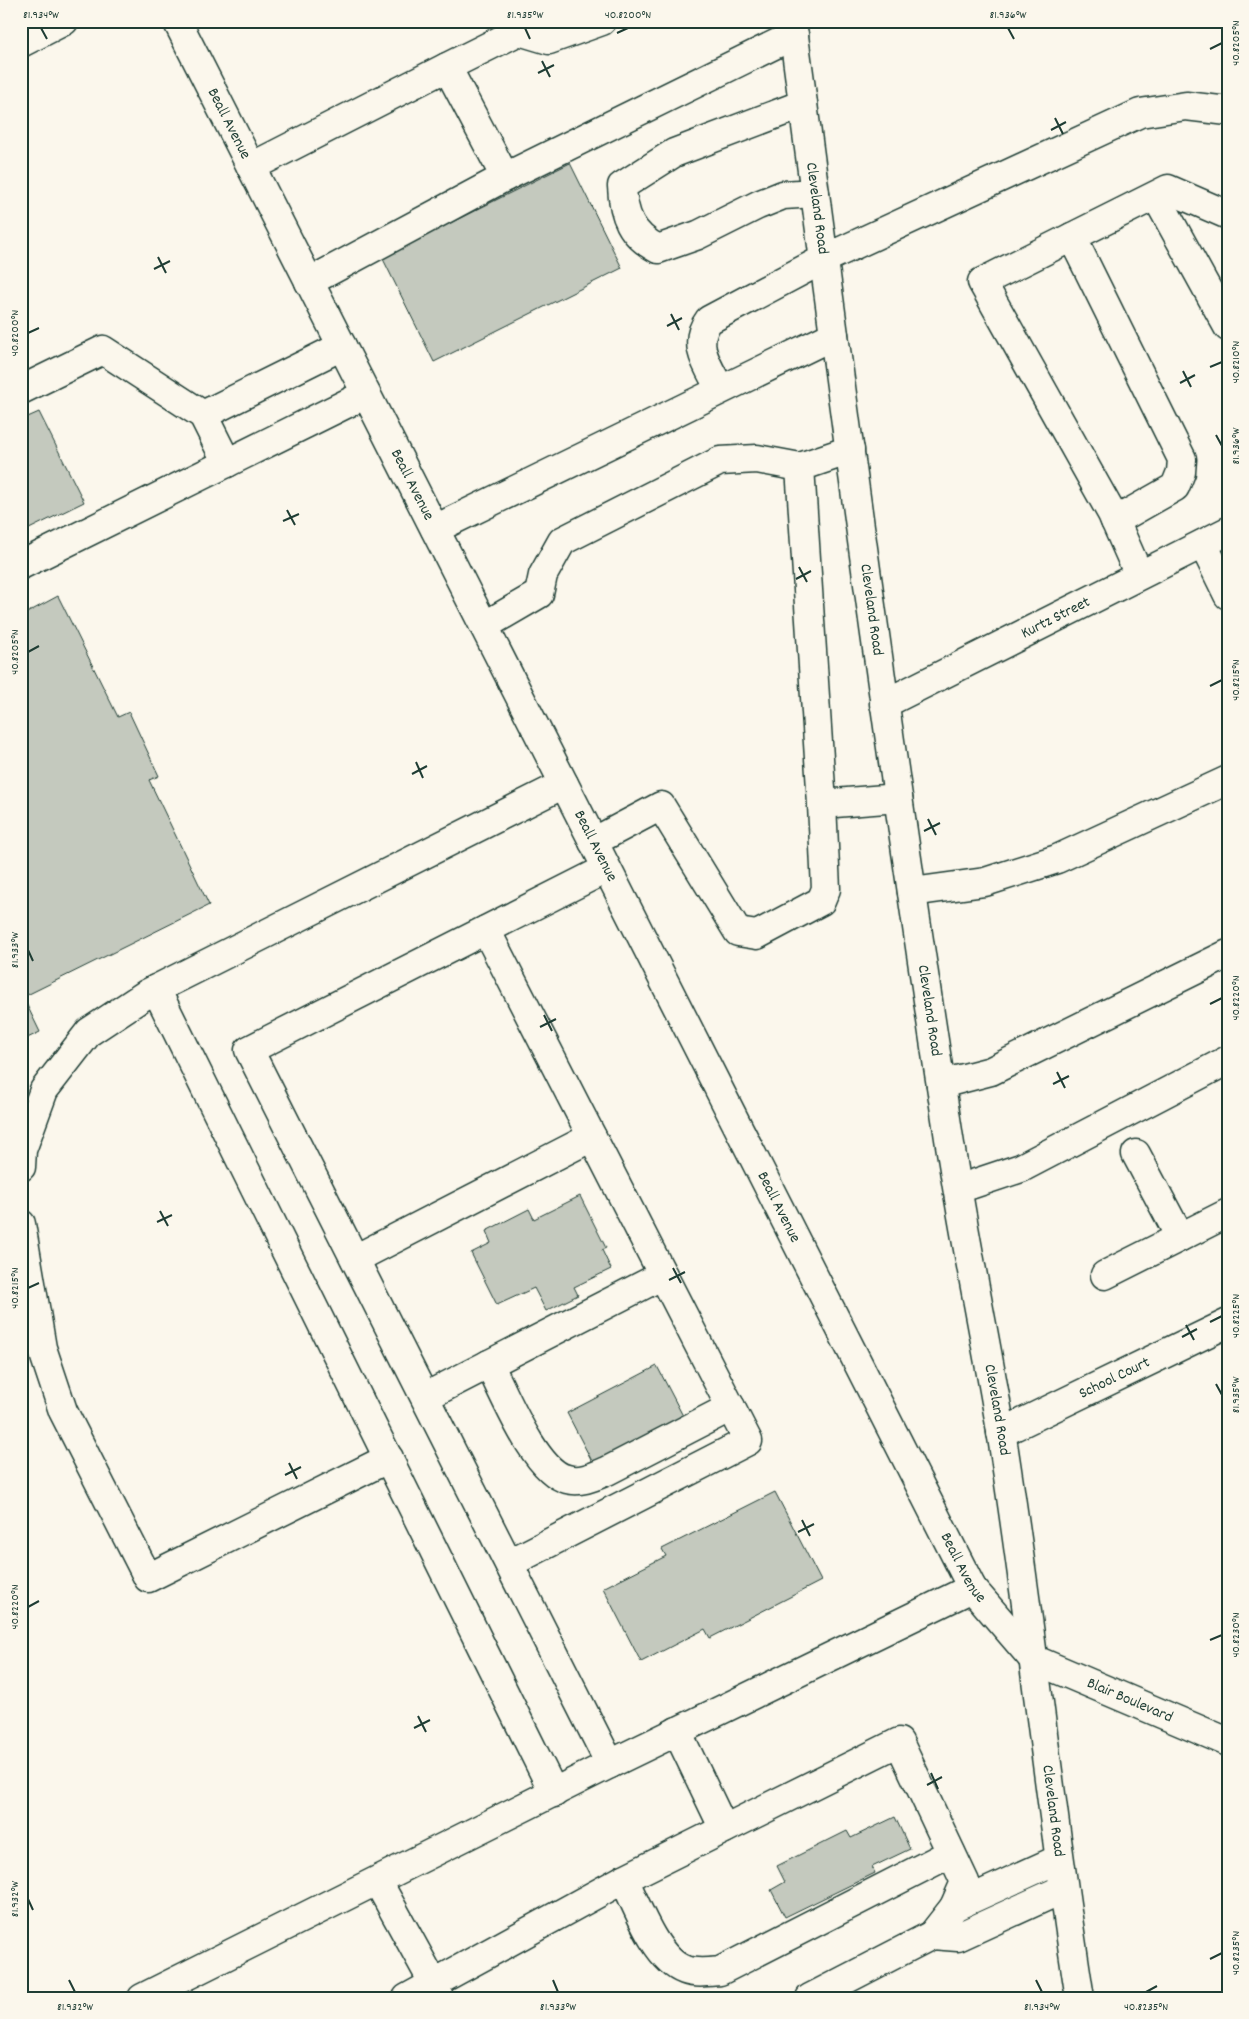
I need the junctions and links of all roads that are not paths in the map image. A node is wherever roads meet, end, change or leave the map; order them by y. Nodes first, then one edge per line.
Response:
1 (64, 21) edge
2 (177, 21) edge
3 (595, 24) edge
4 (516, 26) edge
5 (793, 28) edge
6 (21, 43) edge
7 (447, 67) junction
8 (803, 104) junction
9 (1228, 111) edge
10 (251, 167) junction
11 (505, 177) junction
12 (815, 193) junction
13 (1156, 196) junction
14 (1228, 215) edge
15 (1072, 237) junction
16 (824, 259) junction
17 (309, 282) junction
18 (1228, 327) edge
19 (834, 335) junction
20 (342, 346) junction
21 (720, 389) junction
22 (21, 390) edge
23 (366, 394) junction
24 (203, 415) junction
25 (850, 450) junction
26 (227, 463) junction
27 (800, 467) junction
28 (1115, 521) junction
29 (435, 530) junction
30 (1228, 531) edge
31 (1203, 544) junction
32 (21, 565) edge
33 (1139, 576) junction
34 (1228, 594) edge
35 (484, 626) junction
36 (884, 704) junction
37 (1228, 780) edge
38 (564, 784) junction
39 (898, 798) junction
40 (822, 804) junction
41 (593, 842) junction
42 (606, 869) junction
43 (912, 892) junction
44 (486, 930) junction
45 (1228, 954) edge
46 (156, 989) junction
47 (1228, 1060) edge
48 (941, 1084) junction
49 (592, 1137) junction
50 (1136, 1154) dead end
51 (21, 1167) edge
52 (958, 1189) junction
53 (1228, 1213) edge
54 (21, 1224) edge
55 (1180, 1237) junction
56 (355, 1259) junction
57 (663, 1275) junction
58 (1105, 1275) dead end
59 (1228, 1323) edge
60 (489, 1364) junction
61 (425, 1397) junction
62 (731, 1407) junction
63 (1001, 1433) junction
64 (389, 1458) junction
65 (510, 1562) junction
66 (972, 1588) junction
67 (1033, 1659) junction
68 (677, 1731) junction
69 (1228, 1742) edge
70 (610, 1764) junction
71 (554, 1792) junction
72 (724, 1829) junction
73 (951, 1853) junction
74 (1059, 1859) junction
75 (624, 1879) junction
76 (378, 1882) junction
77 (1063, 1889) junction
78 (954, 1907) junction
79 (932, 1935) junction
80 (436, 1991) edge
81 (142, 1998) edge
82 (407, 1998) edge
83 (810, 1998) edge
84 (1080, 1998) edge

1 - 6 street
2 - 10 street, Beall Avenue
3 - 4 street
4 - 7 street
5 - 8 street, Cleveland Road
5 - 11 street
7 - 10 street
7 - 11 street
8 - 12 street, Cleveland Road
8 - 12 street
9 - 16 street
10 - 17 street, Beall Avenue
11 - 17 street
12 - 16 street, Cleveland Road
13 - 14 street
13 - 15 street
13 - 18 street
15 - 28 street
15 - 28 street
16 - 19 street, Cleveland Road
16 - 21 street
17 - 20 street, Beall Avenue
19 - 21 street
19 - 25 street, Cleveland Road
20 - 23 street, Beall Avenue
20 - 24 street
21 - 29 street
22 - 24 street
23 - 26 street
23 - 29 street, Beall Avenue
24 - 26 street
25 - 27 street
25 - 36 street, Cleveland Road
26 - 32 street
27 - 35 street
27 - 40 street
28 - 33 street
29 - 35 street, Beall Avenue
30 - 31 street, Kurtz Street
31 - 33 street, Kurtz Street
31 - 34 street
33 - 36 street, Kurtz Street
35 - 38 street, Beall Avenue
36 - 39 street, Cleveland Road
37 - 43 street
38 - 41 street, Beall Avenue
38 - 46 street
39 - 40 street
39 - 43 street, Cleveland Road
40 - 41 street
41 - 42 street, Beall Avenue
42 - 44 street
42 - 66 street, Beall Avenue
43 - 48 street, Cleveland Road
44 - 49 street
44 - 56 street
45 - 48 street
46 - 51 street
46 - 64 street
47 - 52 street
48 - 52 street, Cleveland Road
49 - 56 street
49 - 57 street
50 - 55 street
52 - 63 street, Cleveland Road
53 - 55 street
54 - 64 street
55 - 58 street
56 - 61 street
57 - 60 street
57 - 62 street
59 - 63 street, School Court
60 - 61 street
60 - 62 street
61 - 65 street
62 - 65 street
63 - 67 street, Cleveland Road
64 - 71 street
65 - 70 street
66 - 67 street, Beall Avenue
66 - 68 street
67 - 69 street, Blair Boulevard
67 - 74 street, Cleveland Road
68 - 70 street
68 - 72 street
70 - 71 street
71 - 76 street
72 - 73 street
72 - 75 street
73 - 75 street
73 - 78 street
74 - 77 street, Cleveland Road
74 - 78 street
75 - 80 street
76 - 80 street
76 - 81 street
77 - 79 street
77 - 84 street, Cleveland Road
78 - 79 street
79 - 83 street
80 - 82 street

